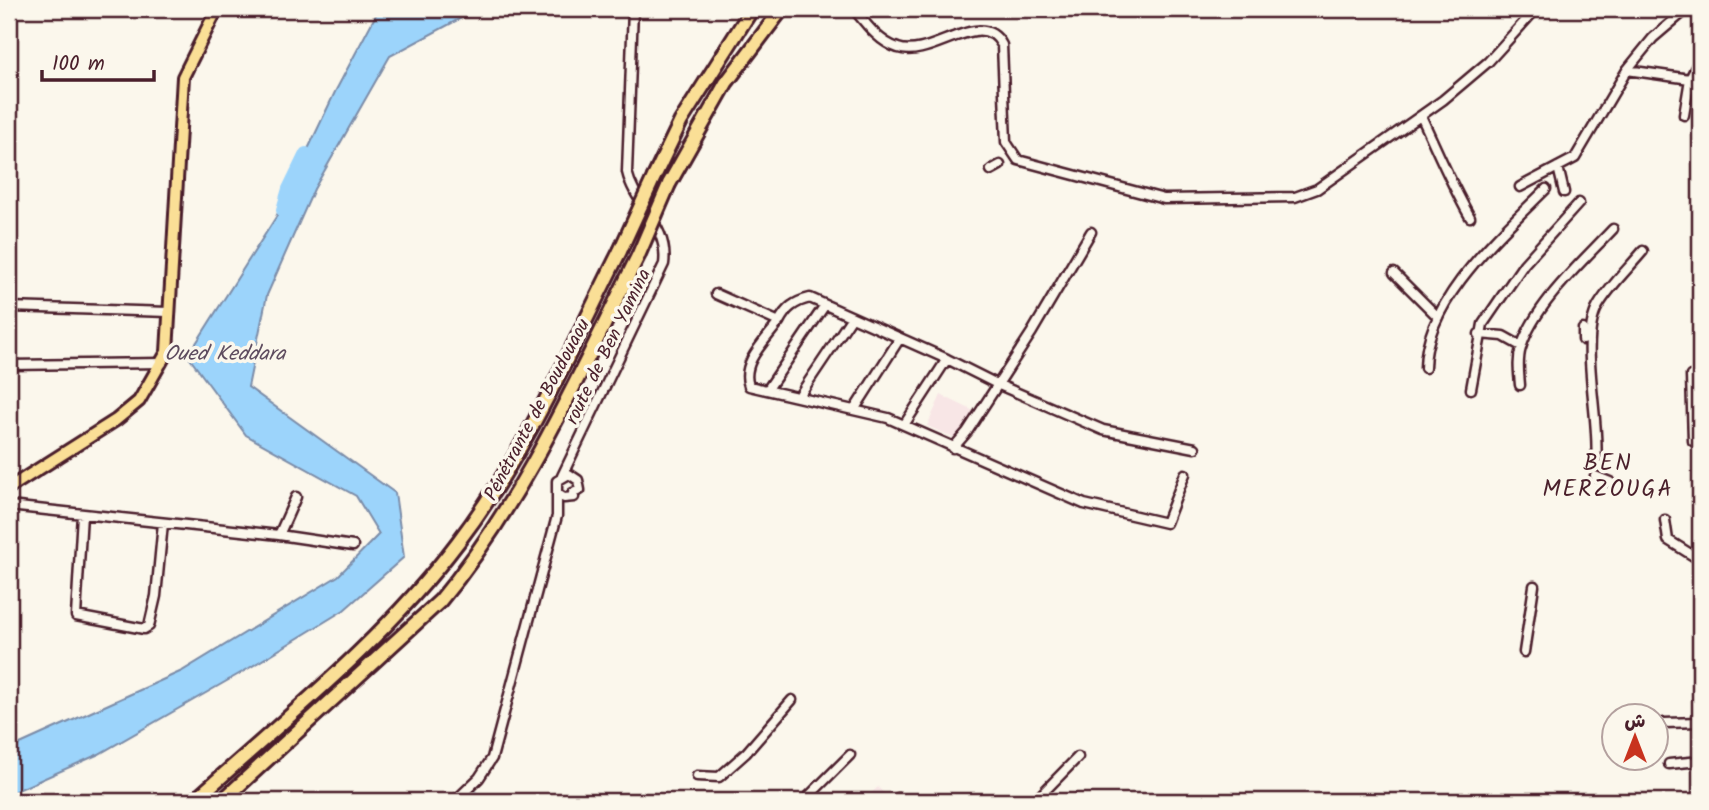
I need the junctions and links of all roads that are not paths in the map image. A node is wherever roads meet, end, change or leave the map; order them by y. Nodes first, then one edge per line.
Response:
1 (217, 9) edge
2 (633, 9) edge
3 (752, 9) edge
4 (782, 9) edge
5 (854, 9) edge
6 (1536, 9) edge
7 (1687, 9) edge
8 (1700, 59) edge
9 (1627, 70) junction
10 (1690, 79) junction
11 (1684, 115) dead end
12 (1421, 116) junction
13 (1000, 165) dead end
14 (1558, 167) junction
15 (991, 170) dead end
16 (1520, 187) dead end
17 (1546, 189) dead end
18 (1564, 191) dead end
19 (1579, 203) dead end
20 (1470, 217) dead end
21 (1613, 229) dead end
22 (1091, 232) dead end
23 (1643, 251) dead end
24 (1394, 273) dead end
25 (716, 294) dead end
26 (825, 305) junction
27 (9, 307) edge
28 (169, 312) junction
29 (852, 317) junction
30 (1438, 317) junction
31 (779, 322) junction
32 (1583, 330) dead end
33 (1479, 334) junction
34 (900, 338) junction
35 (1583, 340) dead end
36 (1521, 346) junction
37 (947, 359) junction
38 (162, 363) junction
39 (9, 365) edge
40 (1425, 368) dead end
41 (1691, 376) dead end
42 (997, 384) junction
43 (1520, 385) dead end
44 (768, 389) junction
45 (1471, 389) dead end
46 (799, 396) junction
47 (854, 410) junction
48 (904, 425) junction
49 (1693, 441) dead end
50 (953, 448) junction
51 (1195, 448) dead end
52 (573, 453) junction
53 (1596, 463) dead end
54 (1185, 474) dead end
55 (562, 476) junction
56 (575, 477) junction
57 (1595, 477) dead end
58 (1611, 482) dead end
59 (9, 488) edge
60 (558, 494) junction
61 (296, 497) dead end
62 (570, 499) junction
63 (9, 506) edge
64 (82, 514) junction
65 (557, 516) junction
66 (1665, 520) dead end
67 (163, 523) junction
68 (279, 535) junction
69 (353, 547) dead end
70 (1700, 560) edge
71 (1534, 586) dead end
72 (1524, 652) dead end
73 (792, 700) dead end
74 (1700, 722) edge
75 (1670, 723) edge
76 (850, 755) dead end
77 (1077, 757) dead end
78 (1700, 761) edge
79 (1670, 764) edge
80 (697, 776) dead end
81 (460, 800) edge
82 (194, 801) edge
83 (222, 801) edge
84 (804, 801) edge
85 (1035, 801) edge

1 - 28 main road
2 - 52 street, route de Ben Yamina
3 - 82 highway, Pénétrante de Boudouaou, bridge
4 - 83 highway, Pénétrante de Boudouaou, bridge
5 - 12 street
6 - 12 street
7 - 9 street
8 - 10 street
9 - 10 street
9 - 14 street
10 - 11 street
12 - 20 street
13 - 15 street
14 - 16 street
14 - 18 street
17 - 30 street
19 - 33 street
21 - 36 street
22 - 42 street
23 - 53 street
24 - 30 street
25 - 31 street
26 - 29 street
26 - 31 street
26 - 44 street
27 - 28 street
28 - 38 main road
29 - 34 street
29 - 46 street
30 - 40 street
31 - 44 street
32 - 35 street
33 - 36 street
33 - 45 street
34 - 37 street
34 - 47 street
36 - 43 street
37 - 42 street
37 - 48 street
38 - 39 street
38 - 59 main road
41 - 49 street
42 - 50 street
42 - 51 street
44 - 46 street
46 - 47 street
47 - 48 street
48 - 50 street
50 - 54 street
52 - 55 street, route de Ben Yamina
52 - 56 street, route de Ben Yamina
55 - 56 street
55 - 60 street
56 - 62 street
57 - 58 street
60 - 62 street
60 - 65 street
61 - 68 street
62 - 65 street
63 - 64 street
64 - 67 street
64 - 67 street
65 - 81 street
66 - 70 street
67 - 68 street
68 - 69 street
71 - 72 street
73 - 80 street
74 - 75 street
76 - 84 street
77 - 85 street
78 - 79 street

